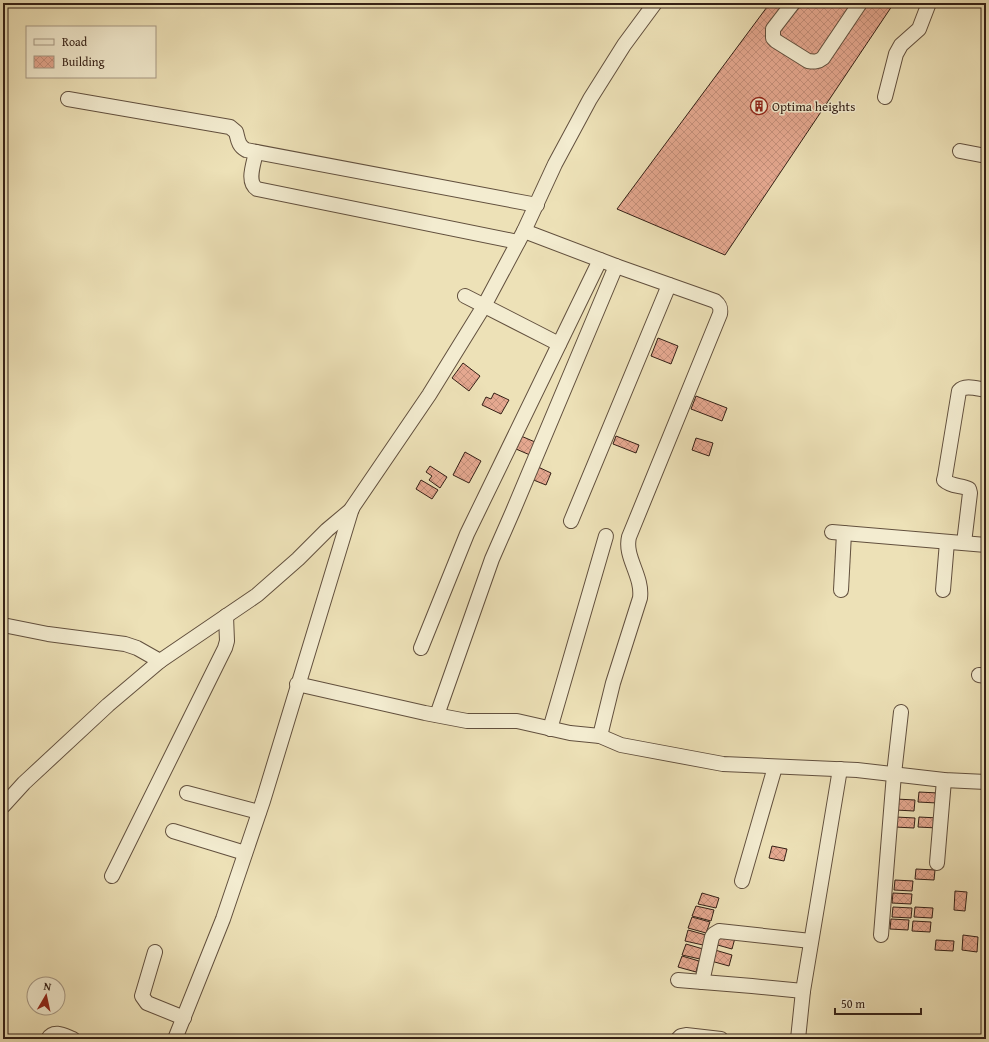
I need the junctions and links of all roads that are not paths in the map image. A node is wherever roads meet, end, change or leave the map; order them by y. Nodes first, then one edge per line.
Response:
1 (655, 3) edge
2 (792, 3) edge
3 (860, 3) edge
4 (929, 3) edge
5 (885, 97) dead end
6 (68, 99) dead end
7 (256, 152) junction
8 (960, 152) dead end
9 (986, 156) edge
10 (537, 205) junction
11 (521, 236) junction
12 (600, 260) junction
13 (616, 266) junction
14 (669, 285) junction
15 (465, 296) dead end
16 (484, 306) junction
17 (559, 344) junction
18 (986, 390) edge
19 (352, 508) junction
20 (572, 521) dead end
21 (606, 536) dead end
22 (947, 542) junction
23 (964, 543) junction
24 (986, 545) edge
25 (841, 590) dead end
26 (944, 590) dead end
27 (226, 616) junction
28 (3, 625) edge
29 (421, 648) dead end
30 (160, 661) junction
31 (297, 684) junction
32 (901, 712) dead end
33 (436, 715) junction
34 (550, 729) junction
35 (600, 736) junction
36 (775, 767) junction
37 (840, 769) junction
38 (894, 774) junction
39 (944, 780) junction
40 (986, 782) edge
41 (187, 793) dead end
42 (3, 806) edge
43 (259, 812) junction
44 (173, 830) dead end
45 (245, 854) junction
46 (937, 863) dead end
47 (112, 876) dead end
48 (742, 881) dead end
49 (881, 935) dead end
50 (811, 941) junction
51 (155, 952) dead end
52 (678, 980) dead end
53 (702, 982) junction
54 (803, 991) junction
55 (184, 1018) junction
56 (48, 1039) edge
57 (73, 1039) edge
58 (175, 1039) edge
59 (678, 1039) edge
60 (718, 1039) edge
61 (721, 1039) edge
62 (798, 1039) edge

1 - 10 street
2 - 3 street
4 - 5 street
6 - 7 street
7 - 10 street
7 - 11 street
8 - 9 street
10 - 11 street
11 - 12 street
11 - 16 street
12 - 13 street
12 - 17 street
13 - 14 street
13 - 33 street
14 - 20 street
14 - 35 street
15 - 16 street
16 - 17 street
16 - 19 street
17 - 29 street
18 - 23 street
19 - 27 street
19 - 31 street
21 - 34 street
22 - 23 street
22 - 25 street
22 - 26 street
23 - 24 street
27 - 30 street
27 - 47 street
28 - 30 street
30 - 42 street
31 - 33 street
31 - 43 street
32 - 38 street
33 - 34 street
34 - 35 street
35 - 36 street
36 - 37 street
36 - 48 street
37 - 38 street
37 - 50 street
38 - 39 street
38 - 49 street
39 - 40 street
39 - 46 street
41 - 43 street
43 - 45 street
44 - 45 street
45 - 55 street
50 - 53 street
50 - 54 street
51 - 55 street
52 - 53 street
53 - 54 street
54 - 62 street
55 - 58 street
56 - 57 street
59 - 60 street
60 - 61 street

